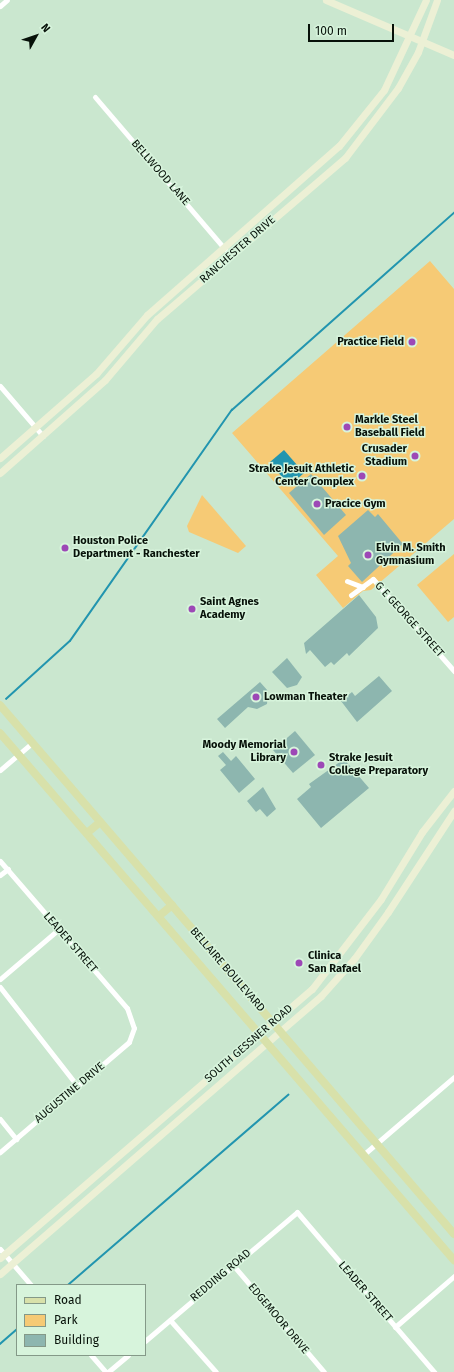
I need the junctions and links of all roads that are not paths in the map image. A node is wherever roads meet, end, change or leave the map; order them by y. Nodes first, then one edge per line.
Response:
1 (7, 0) edge
2 (326, 0) edge
3 (426, 0) edge
4 (437, 0) edge
5 (0, 6) edge
6 (412, 37) junction
7 (422, 41) junction
8 (454, 55) edge
9 (95, 97) dead end
10 (364, 118) junction
11 (372, 124) junction
12 (301, 182) junction
13 (308, 190) junction
14 (243, 234) junction
15 (249, 241) junction
16 (225, 249) junction
17 (166, 299) junction
18 (172, 307) junction
19 (96, 374) junction
20 (105, 380) junction
21 (0, 386) edge
22 (36, 427) junction
23 (43, 436) junction
24 (0, 458) edge
25 (0, 473) edge
26 (346, 582) dead end
27 (363, 587) junction
28 (351, 595) dead end
29 (454, 671) edge
30 (0, 705) edge
31 (0, 733) edge
32 (32, 743) junction
33 (19, 754) junction
34 (0, 770) edge
35 (454, 792) edge
36 (454, 811) edge
37 (100, 822) junction
38 (87, 833) junction
39 (0, 861) edge
40 (8, 869) junction
41 (0, 875) edge
42 (172, 905) junction
43 (159, 916) junction
44 (59, 929) junction
45 (343, 950) junction
46 (354, 959) junction
47 (0, 979) edge
48 (0, 987) edge
49 (274, 1024) junction
50 (134, 1028) joint
51 (281, 1032) junction
52 (261, 1035) junction
53 (268, 1043) junction
54 (454, 1077) edge
55 (78, 1086) junction
56 (172, 1110) junction
57 (0, 1120) edge
58 (180, 1120) junction
59 (16, 1139) junction
60 (376, 1144) junction
61 (0, 1152) edge
62 (363, 1155) junction
63 (92, 1179) junction
64 (100, 1188) junction
65 (297, 1212) joint
66 (454, 1234) edge
67 (2, 1253) edge
68 (454, 1260) edge
69 (12, 1264) junction
70 (233, 1265) junction
71 (0, 1274) edge
72 (454, 1276) edge
73 (30, 1284) edge
74 (170, 1320) junction
75 (395, 1327) junction
76 (146, 1340) edge
77 (92, 1356) edge
78 (127, 1356) edge
79 (107, 1372) edge
80 (216, 1372) edge
81 (324, 1372) edge
82 (434, 1372) edge

1 - 5 street
2 - 6 street
3 - 6 street, RANCHESTER DRIVE
4 - 7 street, RANCHESTER DRIVE
6 - 7 street
6 - 10 street, RANCHESTER DRIVE
7 - 8 street
7 - 11 street, RANCHESTER DRIVE
9 - 16 street, BELLWOOD LANE
10 - 11 street
10 - 12 street, RANCHESTER DRIVE
11 - 13 street, RANCHESTER DRIVE
12 - 13 street
12 - 14 street, RANCHESTER DRIVE
13 - 15 street, RANCHESTER DRIVE
14 - 15 street
14 - 16 street, RANCHESTER DRIVE
15 - 18 street, RANCHESTER DRIVE
16 - 17 street, RANCHESTER DRIVE
17 - 18 street
17 - 19 street, RANCHESTER DRIVE
18 - 20 street, RANCHESTER DRIVE
19 - 20 street
19 - 22 street, RANCHESTER DRIVE
20 - 23 street, RANCHESTER DRIVE
21 - 22 street
22 - 23 street
22 - 24 street, RANCHESTER DRIVE
23 - 25 street, RANCHESTER DRIVE
26 - 27 street, G E GEORGE STREET
27 - 28 street, G E GEORGE STREET
27 - 29 street, G E GEORGE STREET
30 - 32 main road, BELLAIRE BOULEVARD
31 - 33 main road, BELLAIRE BOULEVARD
32 - 33 street
32 - 37 main road, BELLAIRE BOULEVARD
33 - 34 street
33 - 38 main road, BELLAIRE BOULEVARD
35 - 45 street, SOUTH GESSNER ROAD
36 - 46 street, SOUTH GESSNER ROAD
37 - 38 main road
37 - 42 main road, BELLAIRE BOULEVARD
38 - 43 main road, BELLAIRE BOULEVARD
39 - 40 street, LEADER STREET
40 - 41 street
40 - 44 street, LEADER STREET
42 - 43 main road
42 - 49 main road, BELLAIRE BOULEVARD
43 - 52 main road, BELLAIRE BOULEVARD
44 - 47 street
44 - 50 street, LEADER STREET
45 - 46 street
45 - 49 street, SOUTH GESSNER ROAD
46 - 51 street, SOUTH GESSNER ROAD
48 - 55 street
49 - 51 main road, BELLAIRE BOULEVARD
49 - 52 street, SOUTH GESSNER ROAD
50 - 55 street, AUGUSTINE DRIVE
51 - 53 street, SOUTH GESSNER ROAD
51 - 60 main road, BELLAIRE BOULEVARD
52 - 53 main road, BELLAIRE BOULEVARD
52 - 56 street, SOUTH GESSNER ROAD
53 - 58 street, SOUTH GESSNER ROAD
53 - 62 main road, BELLAIRE BOULEVARD
54 - 60 street
55 - 59 street, AUGUSTINE DRIVE
56 - 58 street
56 - 63 street, SOUTH GESSNER ROAD
57 - 59 street
58 - 64 street, SOUTH GESSNER ROAD
59 - 61 street, AUGUSTINE DRIVE
60 - 62 street
60 - 66 main road, BELLAIRE BOULEVARD
62 - 68 main road, BELLAIRE BOULEVARD
63 - 64 street
63 - 67 street, SOUTH GESSNER ROAD
64 - 69 street, SOUTH GESSNER ROAD
65 - 70 street, REDDING ROAD
65 - 75 street, LEADER STREET
67 - 69 street
69 - 71 street, SOUTH GESSNER ROAD
69 - 73 street
70 - 74 street, REDDING ROAD
70 - 81 street, EDGEMOOR DRIVE
72 - 75 street
74 - 76 street, REDDING ROAD
74 - 80 street
75 - 82 street, LEADER STREET
77 - 79 street
78 - 79 street

